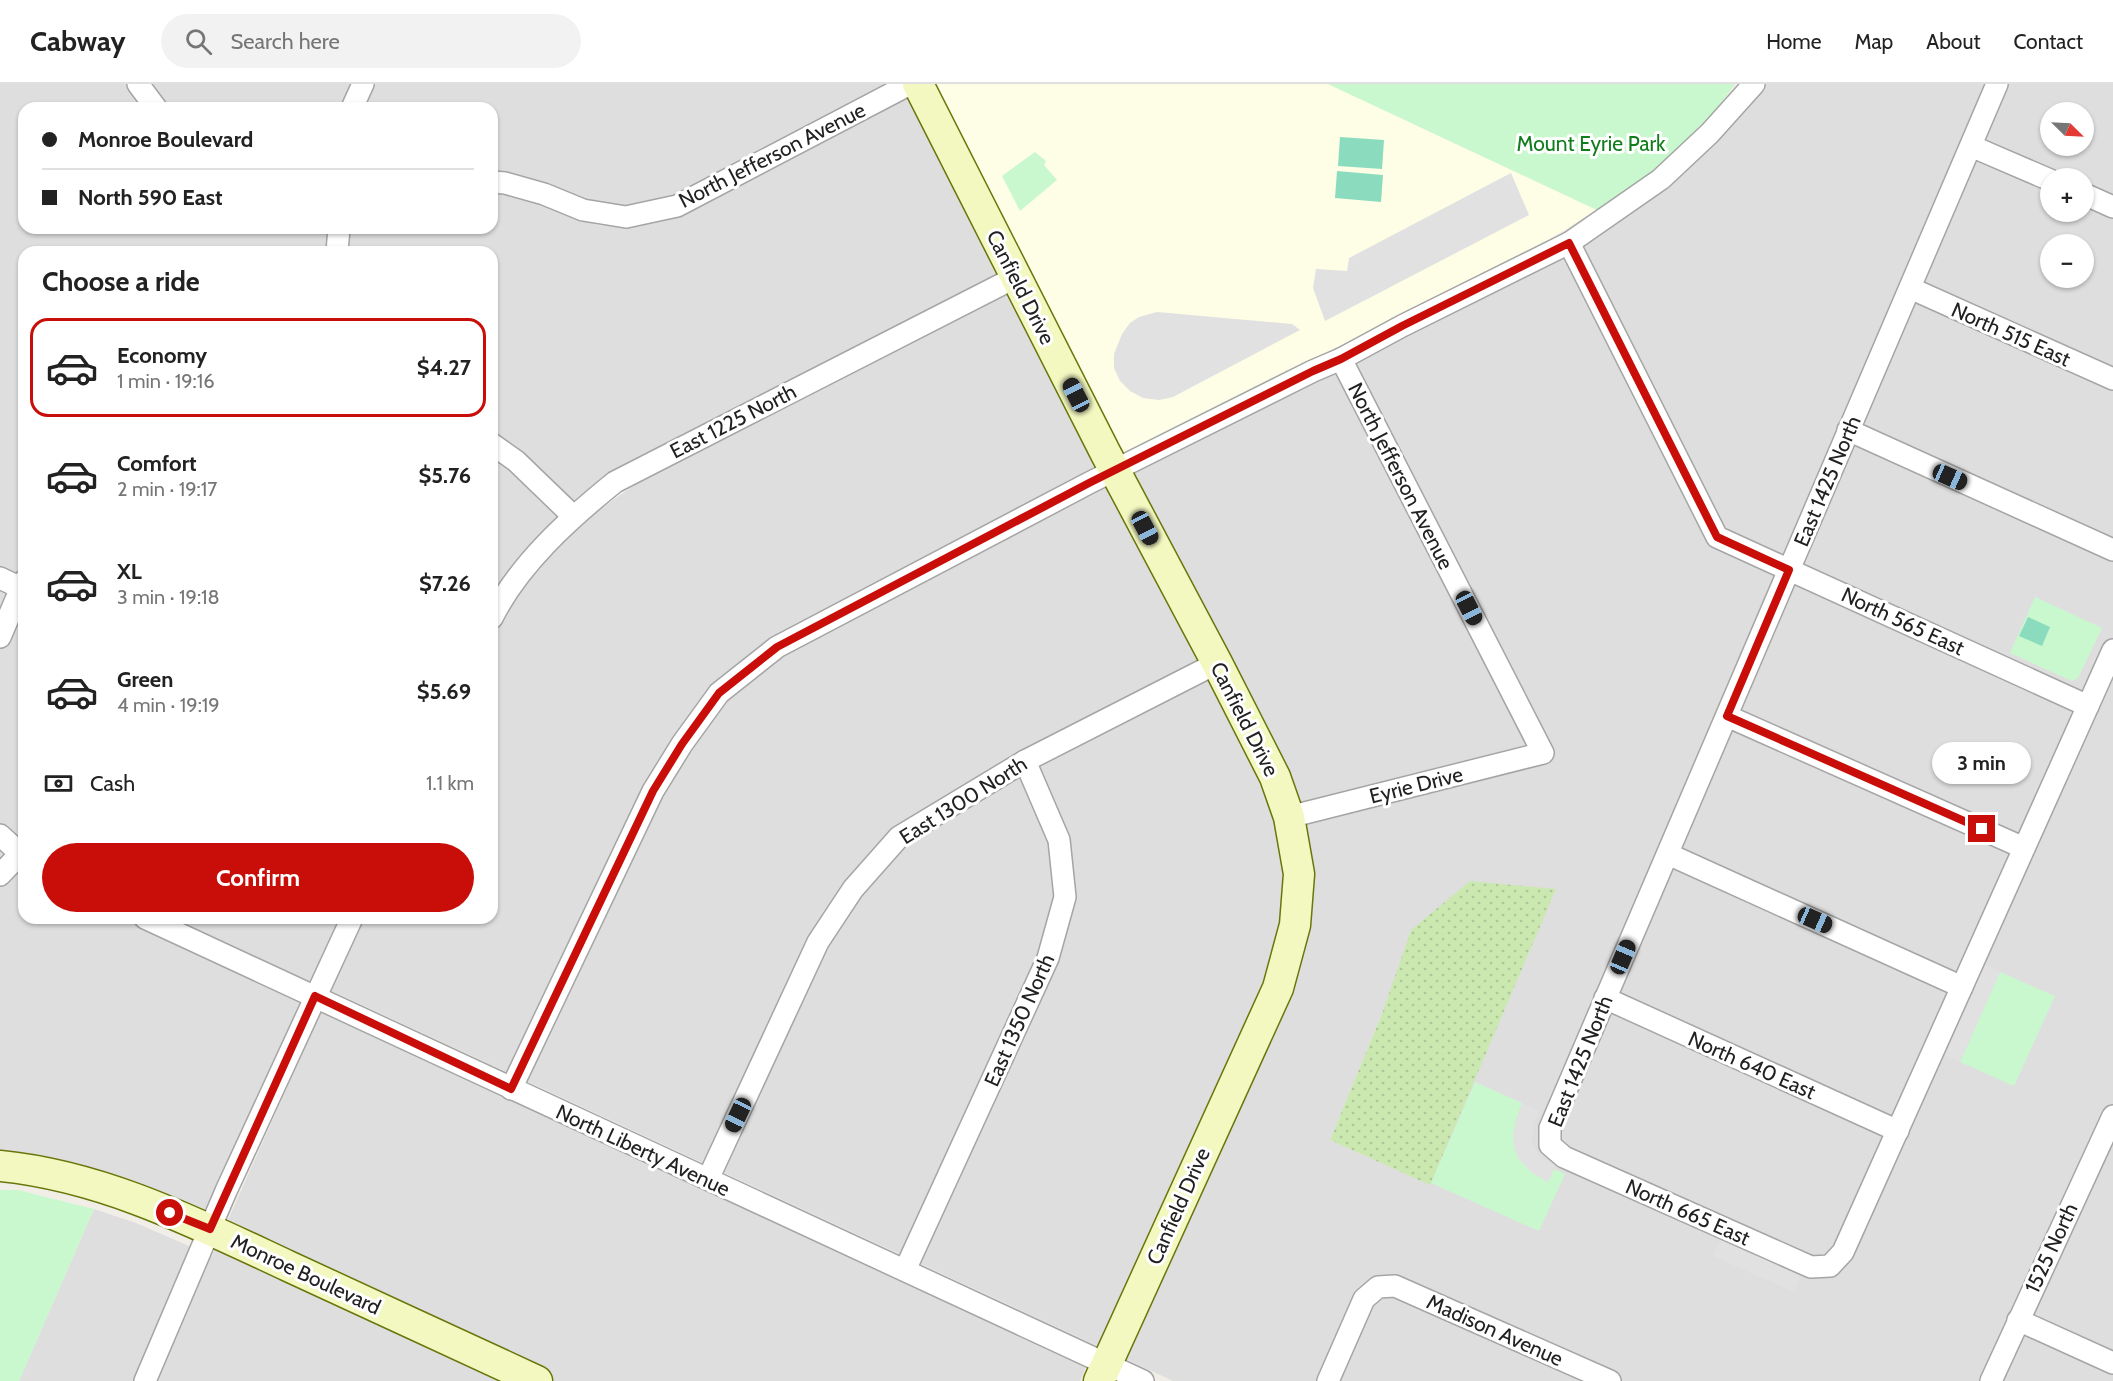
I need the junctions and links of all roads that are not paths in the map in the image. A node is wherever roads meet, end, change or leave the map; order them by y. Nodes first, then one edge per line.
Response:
1 (138, 84) edge
2 (363, 84) edge
3 (910, 84) edge
4 (918, 84) edge
5 (1754, 84) edge
6 (1997, 84) edge
7 (152, 102) edge
8 (355, 102) edge
9 (1971, 146) junction
10 (2040, 176) edge
11 (498, 182) edge
12 (2094, 198) edge
13 (2113, 207) edge
14 (1569, 243) junction
15 (1016, 277) junction
16 (1910, 288) junction
17 (1341, 359) junction
18 (2113, 380) edge
19 (1848, 430) junction
20 (498, 448) edge
21 (1114, 470) junction
22 (573, 516) junction
23 (2113, 550) edge
24 (1789, 570) junction
25 (0, 578) edge
26 (18, 584) edge
27 (18, 594) edge
28 (498, 609) edge
29 (0, 637) edge
30 (2113, 650) edge
31 (1217, 663) junction
32 (2088, 706) junction
33 (1727, 716) junction
34 (1543, 753) joint
35 (1025, 761) junction
36 (1289, 817) junction
37 (0, 835) edge
38 (2024, 848) junction
39 (18, 852) edge
40 (1668, 854) junction
41 (18, 859) edge
42 (0, 875) edge
43 (158, 924) edge
44 (348, 924) edge
45 (1962, 987) junction
46 (315, 996) junction
47 (1605, 998) junction
48 (511, 1089) junction
49 (2113, 1116) edge
50 (1898, 1131) junction
51 (1550, 1145) joint
52 (0, 1166) edge
53 (708, 1179) junction
54 (210, 1229) junction
55 (905, 1270) junction
56 (2018, 1320) junction
57 (2113, 1363) edge
58 (1103, 1372) edge
59 (145, 1381) edge
60 (537, 1381) edge
61 (1143, 1381) edge
62 (1328, 1381) edge
63 (1610, 1381) edge
64 (1991, 1381) edge

1 - 7 street
2 - 8 street
3 - 11 street, North Jefferson Avenue
4 - 15 street, Canfield Drive
5 - 14 street
6 - 9 street, East 1425 North
9 - 10 street
9 - 16 street, East 1425 North
12 - 13 street
14 - 17 street
14 - 24 street, North 565 East
15 - 21 street, Canfield Drive
15 - 22 street, East 1225 North
16 - 18 street, North 515 East
16 - 19 street, East 1425 North
17 - 21 street
17 - 34 street, North Jefferson Avenue
19 - 23 street
19 - 24 street, East 1425 North
20 - 22 street
21 - 31 street, Canfield Drive
21 - 48 street
22 - 28 street, East 1225 North
24 - 32 street, North 565 East
24 - 33 street, East 1425 North
25 - 26 street
27 - 29 street
30 - 32 street
31 - 35 street, East 1300 North
31 - 36 street, Canfield Drive
32 - 38 street
33 - 38 street
33 - 40 street, East 1425 North
34 - 36 street, Eyrie Drive
35 - 53 street, East 1300 North
35 - 55 street, East 1350 North
36 - 58 street, Canfield Drive
37 - 39 street
38 - 45 street
40 - 45 street
40 - 47 street, East 1425 North
41 - 42 street
43 - 46 street, North Liberty Avenue
44 - 46 street
45 - 50 street
46 - 48 street, North Liberty Avenue
46 - 54 street
47 - 50 street, North 640 East
47 - 51 street, East 1425 North
48 - 53 street, North Liberty Avenue
49 - 56 street, 1525 North
50 - 51 street, North 665 East
52 - 54 street, Monroe Boulevard
53 - 55 street, North Liberty Avenue
54 - 59 street
54 - 60 street, Monroe Boulevard
55 - 58 street, North Liberty Avenue
56 - 57 street
56 - 64 street, 1525 North
58 - 61 street, North Liberty Avenue
62 - 63 street, Madison Avenue

